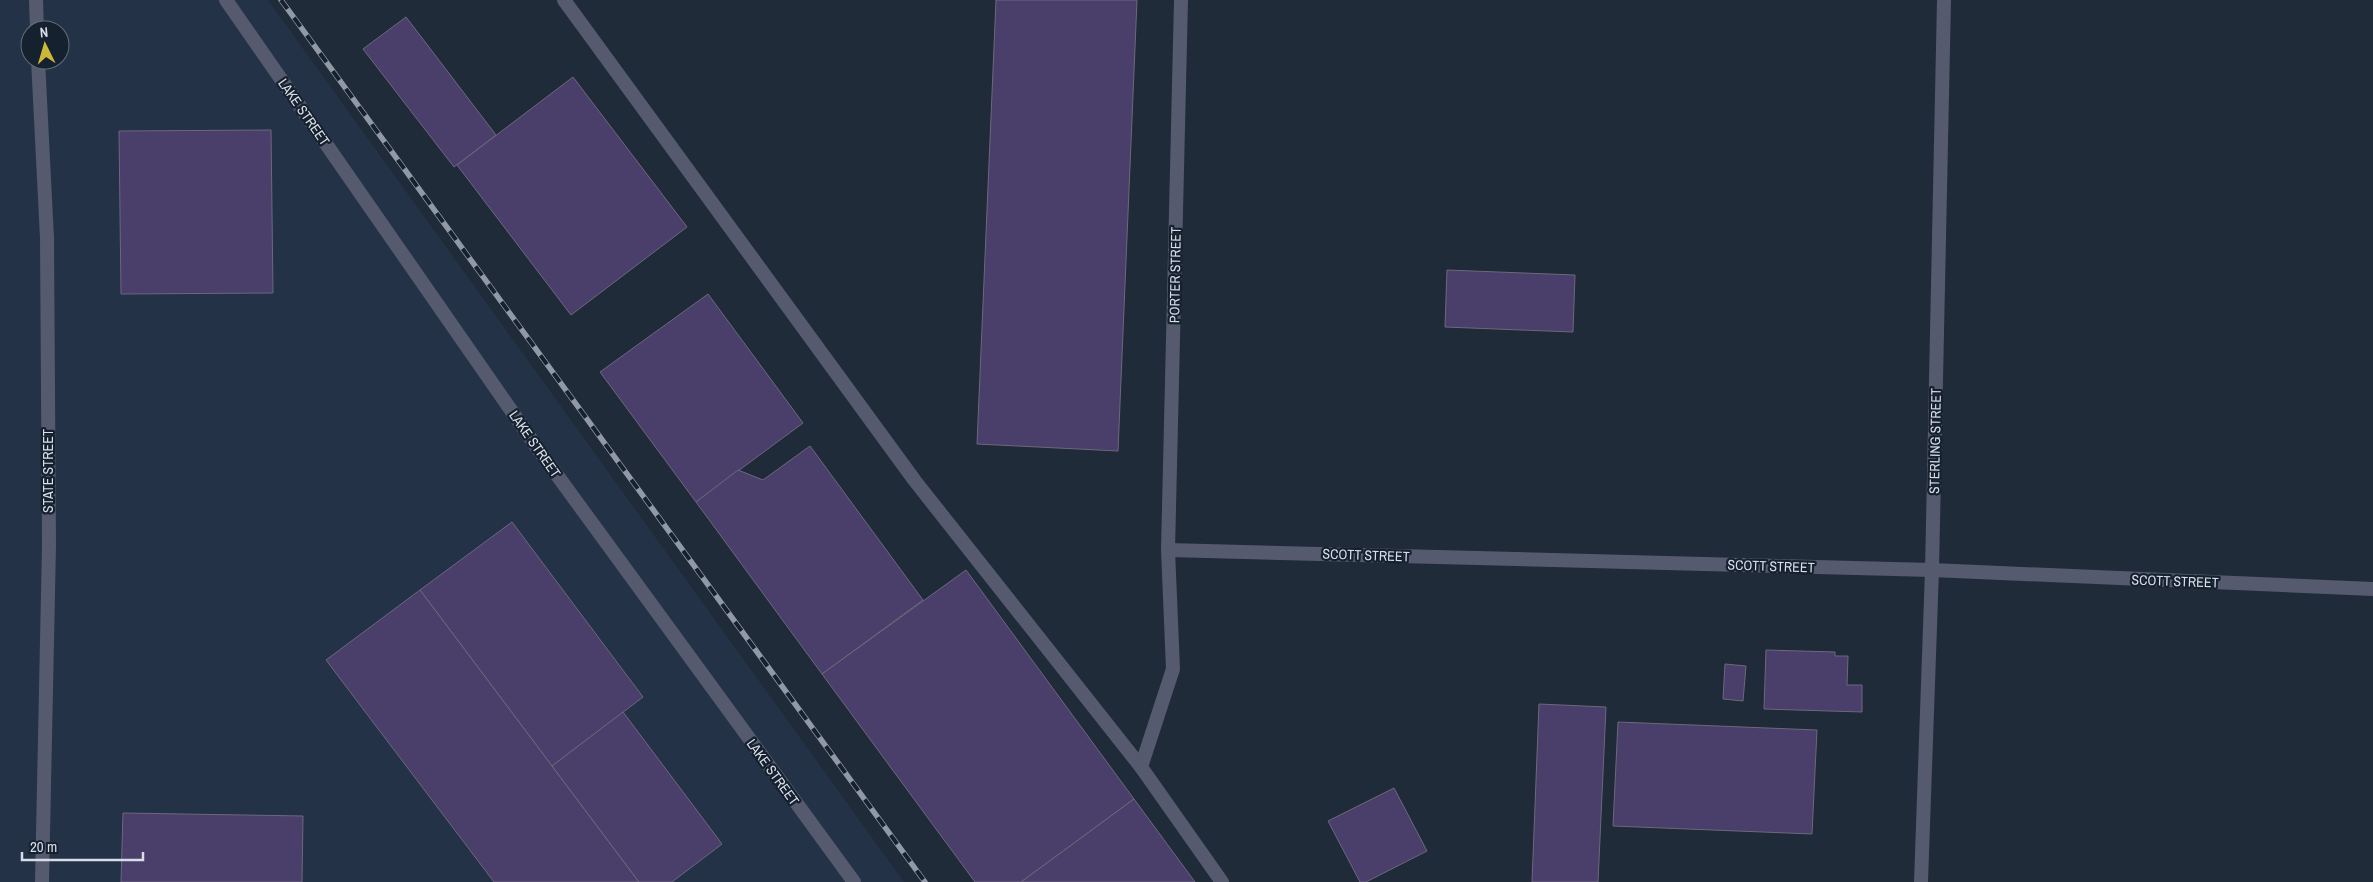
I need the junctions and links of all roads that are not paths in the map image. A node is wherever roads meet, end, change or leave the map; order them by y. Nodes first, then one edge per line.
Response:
1 (36, 0) edge
2 (226, 0) edge
3 (564, 0) edge
4 (1181, 0) edge
5 (1944, 0) edge
6 (37, 20) edge
7 (39, 70) edge
8 (1168, 550) junction
9 (1932, 570) junction
10 (2373, 589) edge
11 (1141, 767) junction
12 (42, 882) edge
13 (854, 882) edge
14 (1222, 882) edge
15 (1921, 882) edge

1 - 6 street
2 - 13 street, LAKE STREET
3 - 11 street
4 - 8 street, PORTER STREET
5 - 9 street, STERLING STREET
7 - 12 street, STATE STREET
8 - 9 street, SCOTT STREET
8 - 11 street, PORTER STREET
9 - 10 street, SCOTT STREET
9 - 15 street, STERLING STREET
11 - 14 street

